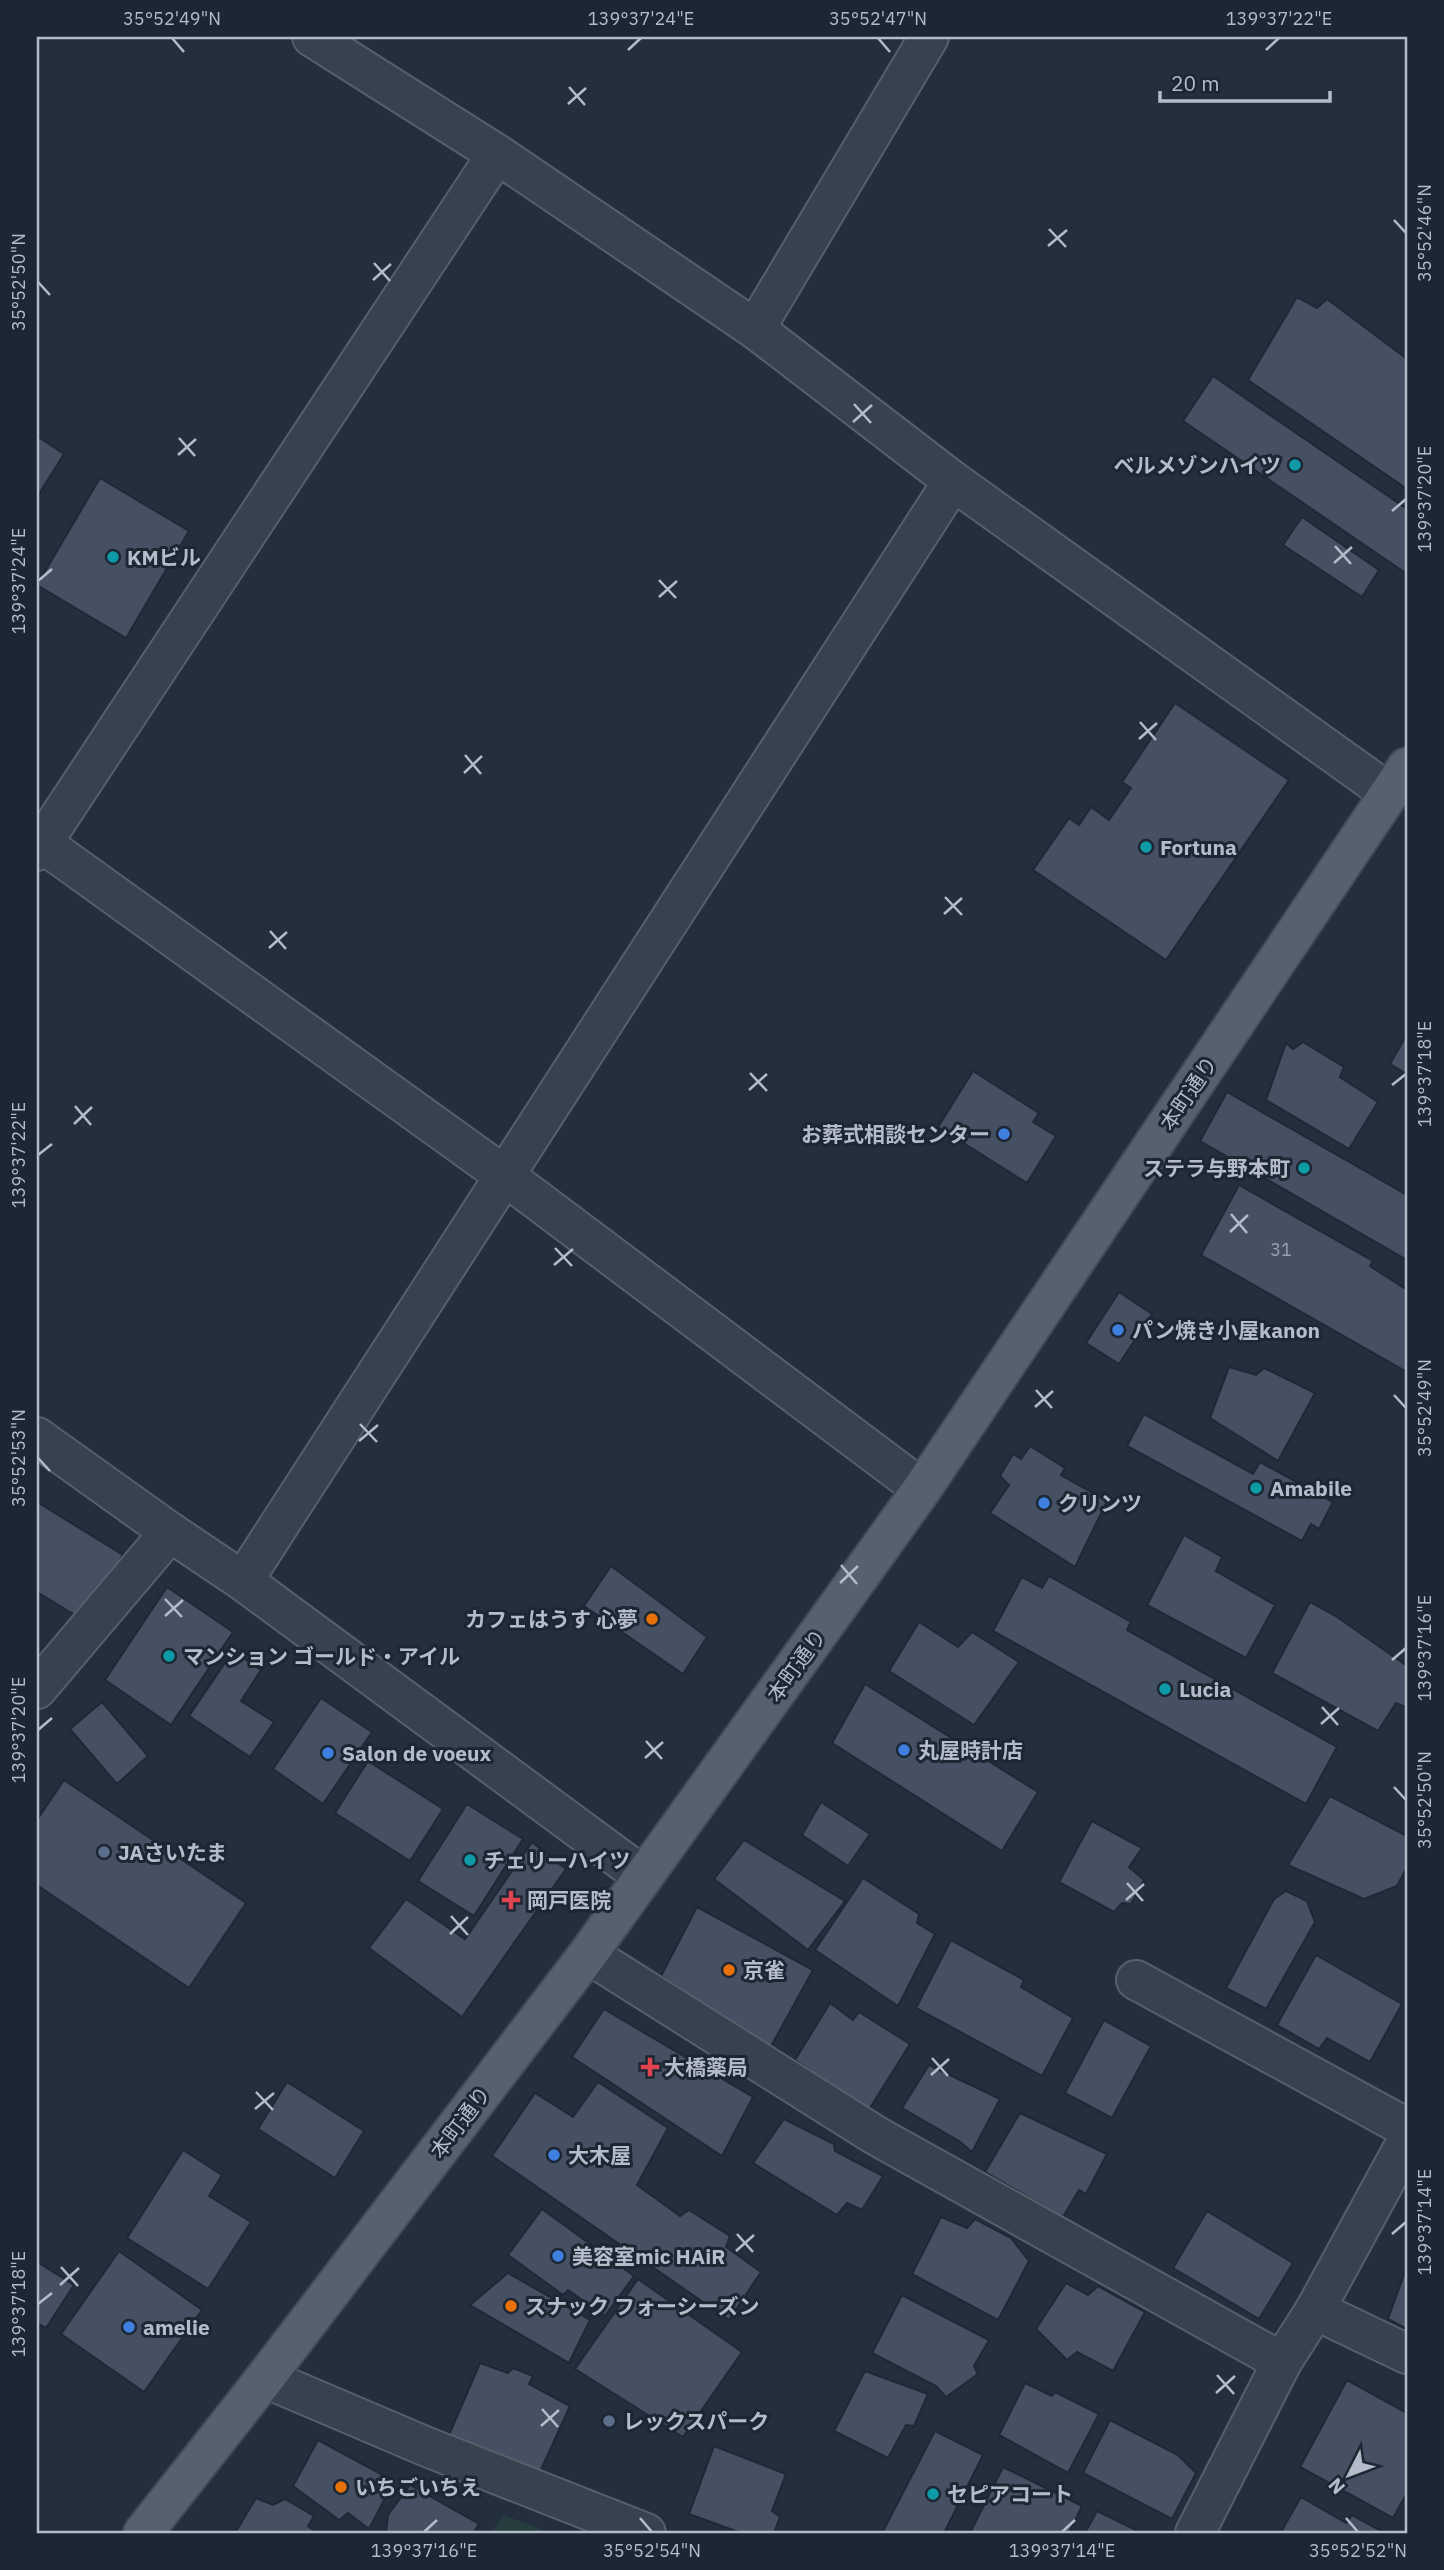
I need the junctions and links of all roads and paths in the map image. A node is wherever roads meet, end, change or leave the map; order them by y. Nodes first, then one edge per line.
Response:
1 (312, 37) edge
2 (929, 37) edge
3 (497, 154) junction
4 (755, 329) junction
5 (953, 481) junction
6 (1398, 780) edge
7 (39, 847) edge
8 (505, 1176) junction
9 (37, 1437) edge
10 (922, 1489) junction
11 (170, 1532) junction
12 (243, 1580) junction
13 (37, 1689) edge
14 (643, 1876) junction
15 (588, 1954) junction
16 (1136, 1980) dead end
17 (1404, 2150) edge
18 (1315, 2310) junction
19 (1407, 2354) edge
20 (1282, 2362) junction
21 (265, 2378) junction
22 (144, 2533) edge
23 (646, 2533) edge
24 (1195, 2533) edge

1 - 3 street
2 - 4 street
3 - 4 street
3 - 7 street
4 - 5 street
5 - 6 street
5 - 8 street
6 - 10 main road, 本町通り
7 - 8 street
8 - 10 street
8 - 12 street
9 - 11 street
10 - 14 main road, 本町通り
11 - 12 street
11 - 13 street
12 - 14 street
14 - 15 main road, 本町通り
15 - 20 street
15 - 21 main road, 本町通り
16 - 17 street
17 - 18 street
18 - 19 street
18 - 20 street
20 - 24 street
21 - 22 main road, 本町通り
21 - 23 street

